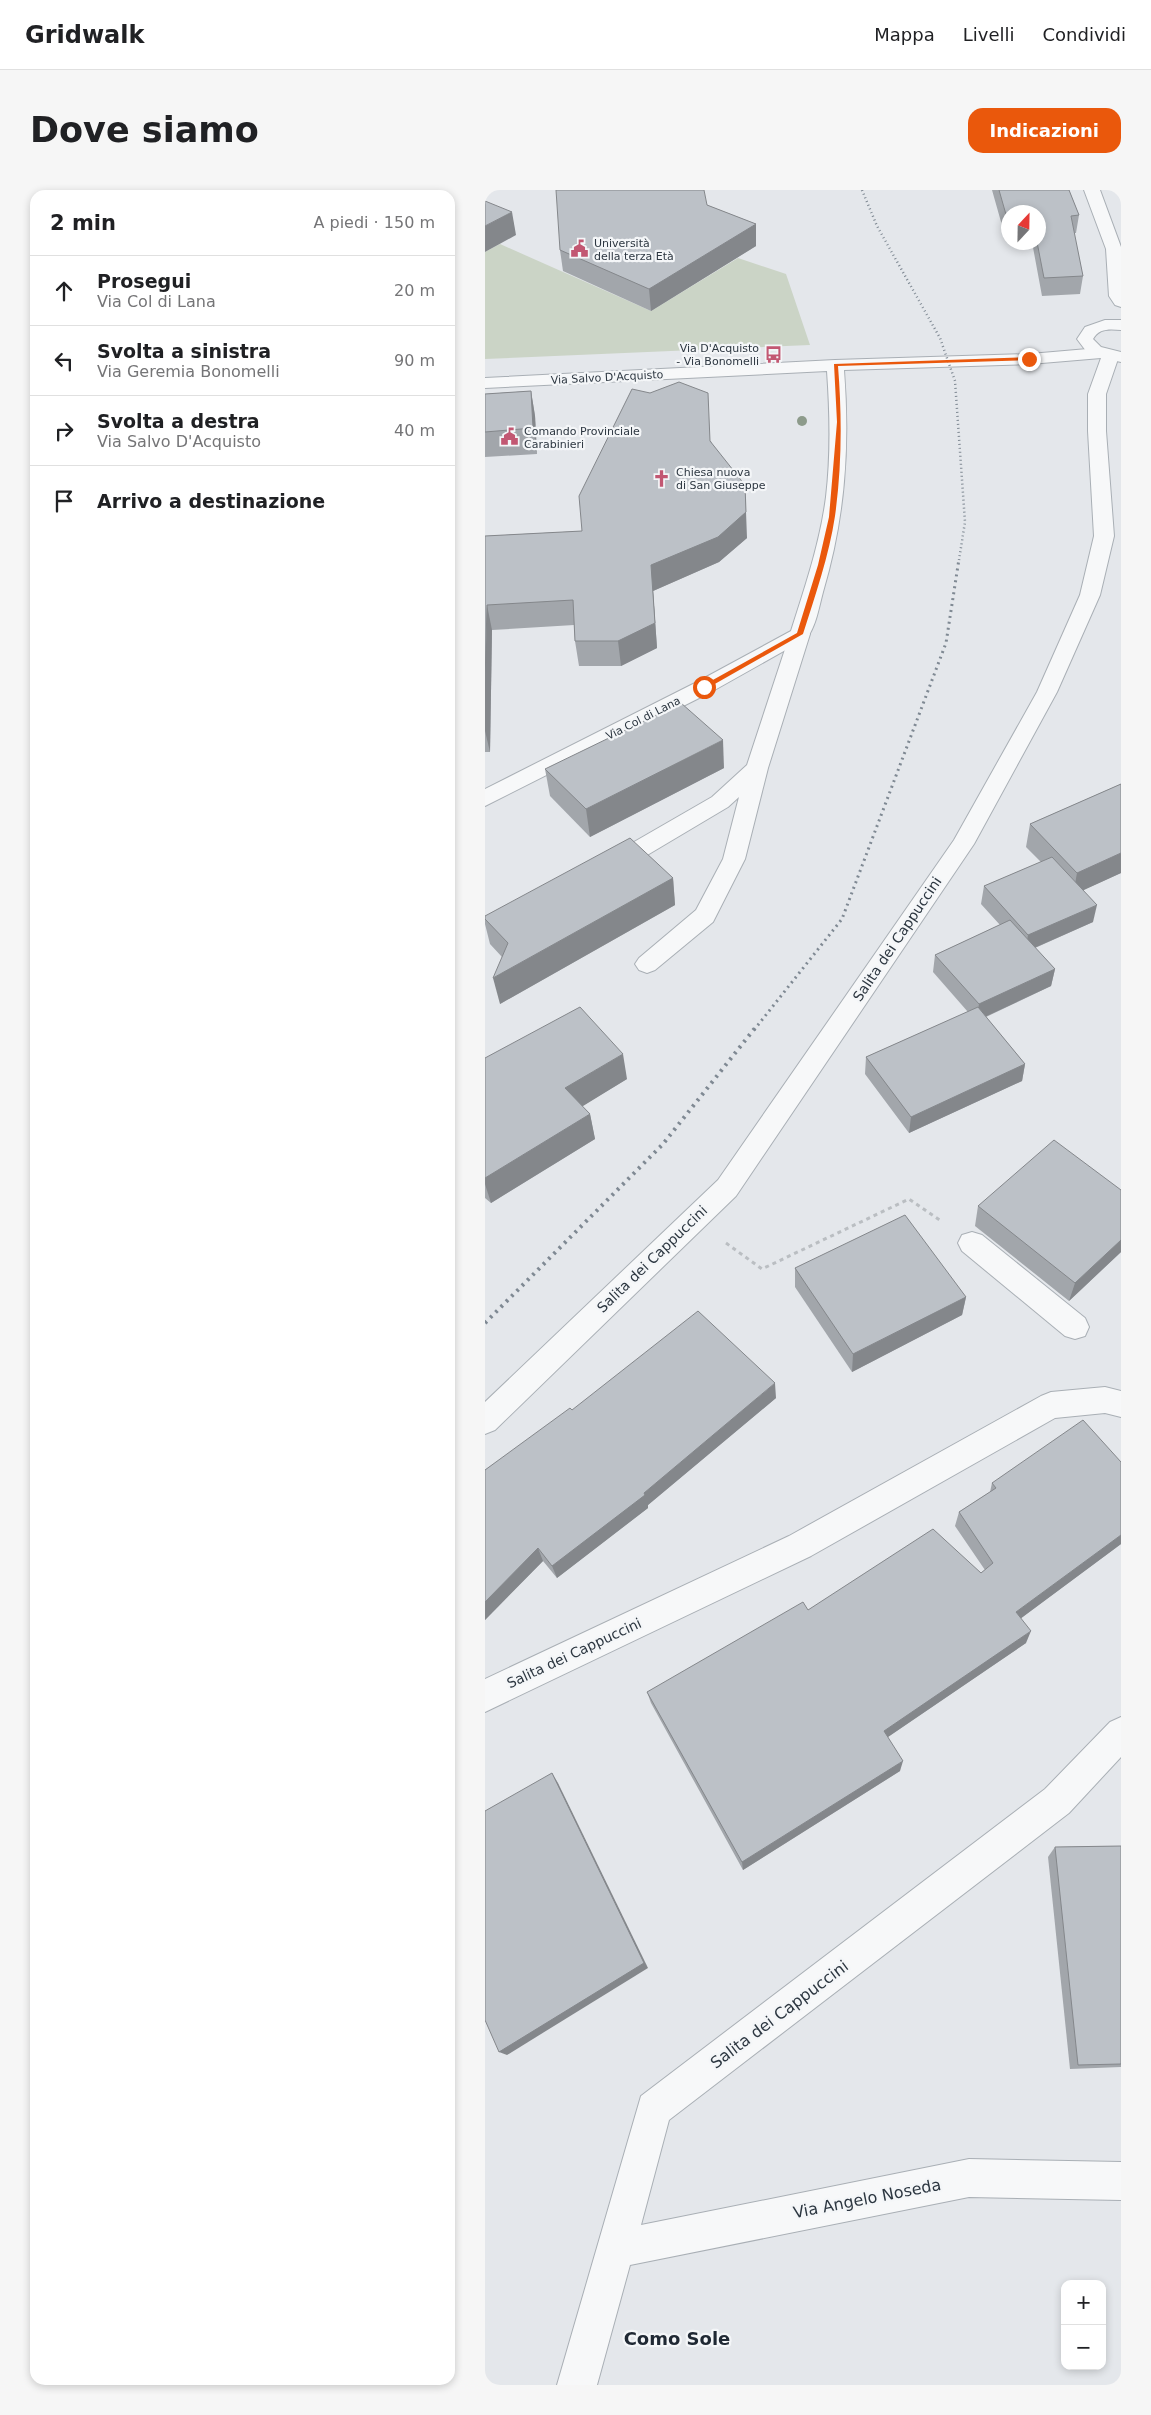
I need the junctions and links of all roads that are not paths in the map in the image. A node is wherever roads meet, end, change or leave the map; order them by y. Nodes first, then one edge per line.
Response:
1 (1093, 190) edge
2 (1119, 299) edge
3 (1121, 325) edge
4 (1090, 333) junction
5 (1110, 356) edge
6 (1029, 359) junction
7 (835, 365) junction
8 (485, 383) edge
9 (800, 634) junction
10 (757, 768) junction
11 (485, 798) edge
12 (593, 876) edge
13 (647, 964) dead end
14 (972, 1243) dead end
15 (1075, 1327) dead end
16 (1121, 1404) edge
17 (485, 1421) edge
18 (485, 1696) edge
19 (1121, 1733) edge
20 (1121, 2182) edge
21 (615, 2249) junction
22 (577, 2385) edge

1 - 2 street
2 - 4 street
3 - 4 street, Via Salvo D'Acquisto
4 - 5 street
4 - 6 street, Via Salvo D'Acquisto
5 - 6 street, Via Salvo D'Acquisto
5 - 17 street, Salita dei Cappuccini
6 - 7 street, Via Salvo D'Acquisto
7 - 8 street, Via Salvo D'Acquisto
7 - 9 street
9 - 10 street
9 - 11 street, Via Col di Lana
10 - 12 street
10 - 13 street
14 - 15 street
16 - 18 street, Salita dei Cappuccini
19 - 21 street, Salita dei Cappuccini
20 - 21 street, Via Angelo Noseda
21 - 22 street, Salita dei Cappuccini

